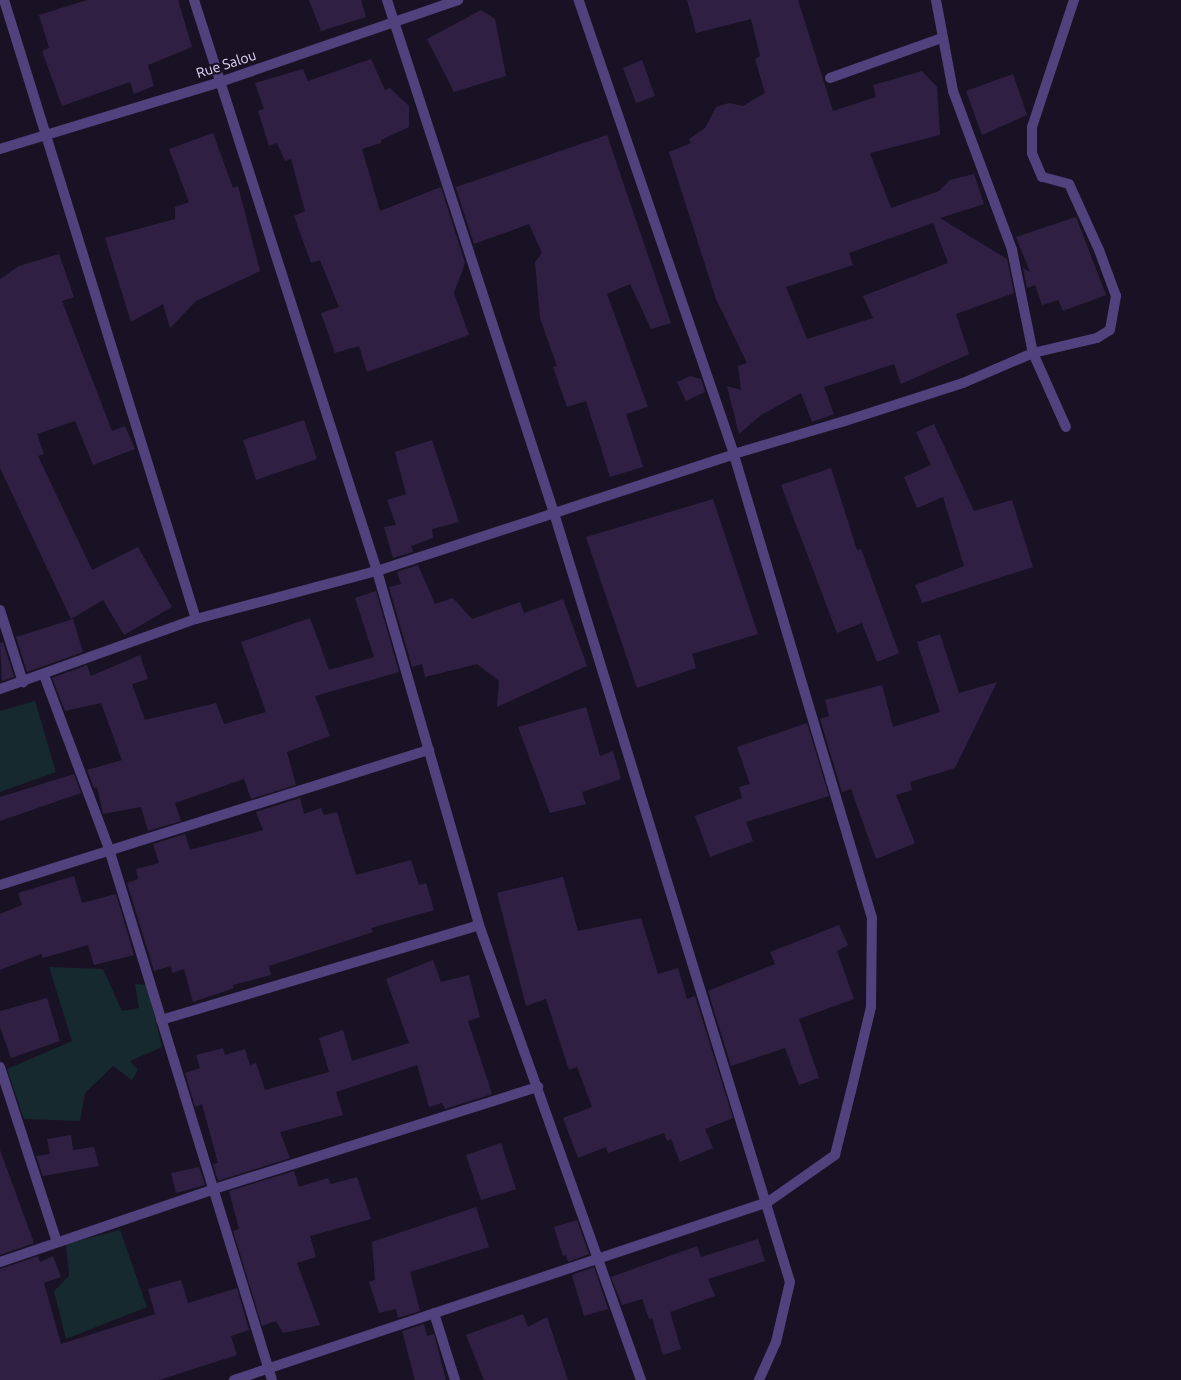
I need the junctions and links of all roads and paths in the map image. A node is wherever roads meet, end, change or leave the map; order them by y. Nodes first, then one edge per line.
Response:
1 (4, 0) edge
2 (194, 0) edge
3 (387, 0) edge
4 (458, 0) edge
5 (579, 0) edge
6 (936, 0) edge
7 (1074, 0) edge
8 (394, 22) junction
9 (942, 38) junction
10 (830, 78) dead end
11 (220, 82) junction
12 (45, 135) junction
13 (0, 149) edge
14 (1033, 353) junction
15 (1066, 427) dead end
16 (734, 454) junction
17 (554, 513) junction
18 (378, 571) junction
19 (0, 610) edge
20 (196, 619) junction
21 (44, 675) junction
22 (23, 682) junction
23 (0, 689) edge
24 (429, 750) junction
25 (110, 850) junction
26 (0, 885) edge
27 (479, 924) junction
28 (161, 1020) junction
29 (0, 1068) edge
30 (538, 1088) junction
31 (214, 1189) junction
32 (768, 1202) junction
33 (57, 1242) junction
34 (601, 1259) junction
35 (0, 1262) edge
36 (434, 1313) junction
37 (268, 1367) junction
38 (234, 1380) edge
39 (272, 1380) edge
40 (455, 1380) edge
41 (641, 1380) edge
42 (758, 1380) edge

1 - 12 street
2 - 11 street
3 - 8 street
4 - 8 street, Rue Salou
5 - 16 street
6 - 9 street
7 - 14 street
8 - 11 street, Rue Salou
8 - 17 street
9 - 10 street
9 - 14 street
11 - 12 street, Rue Salou
11 - 18 street
12 - 13 street, Rue Salou
12 - 20 street
14 - 15 street
14 - 16 street
16 - 17 street
16 - 32 street
17 - 18 street
17 - 32 street
18 - 20 street
18 - 24 street
19 - 22 street
20 - 21 street
21 - 22 street
21 - 25 street
22 - 23 street
24 - 25 street
24 - 27 street
25 - 26 street
25 - 28 street
27 - 28 street
27 - 30 street
28 - 31 street
29 - 33 street
30 - 31 street
30 - 34 street
31 - 33 street
31 - 37 street
32 - 34 street
32 - 42 street
33 - 35 street
34 - 36 street
34 - 41 street
36 - 37 street
36 - 40 street
37 - 38 street
37 - 39 street

